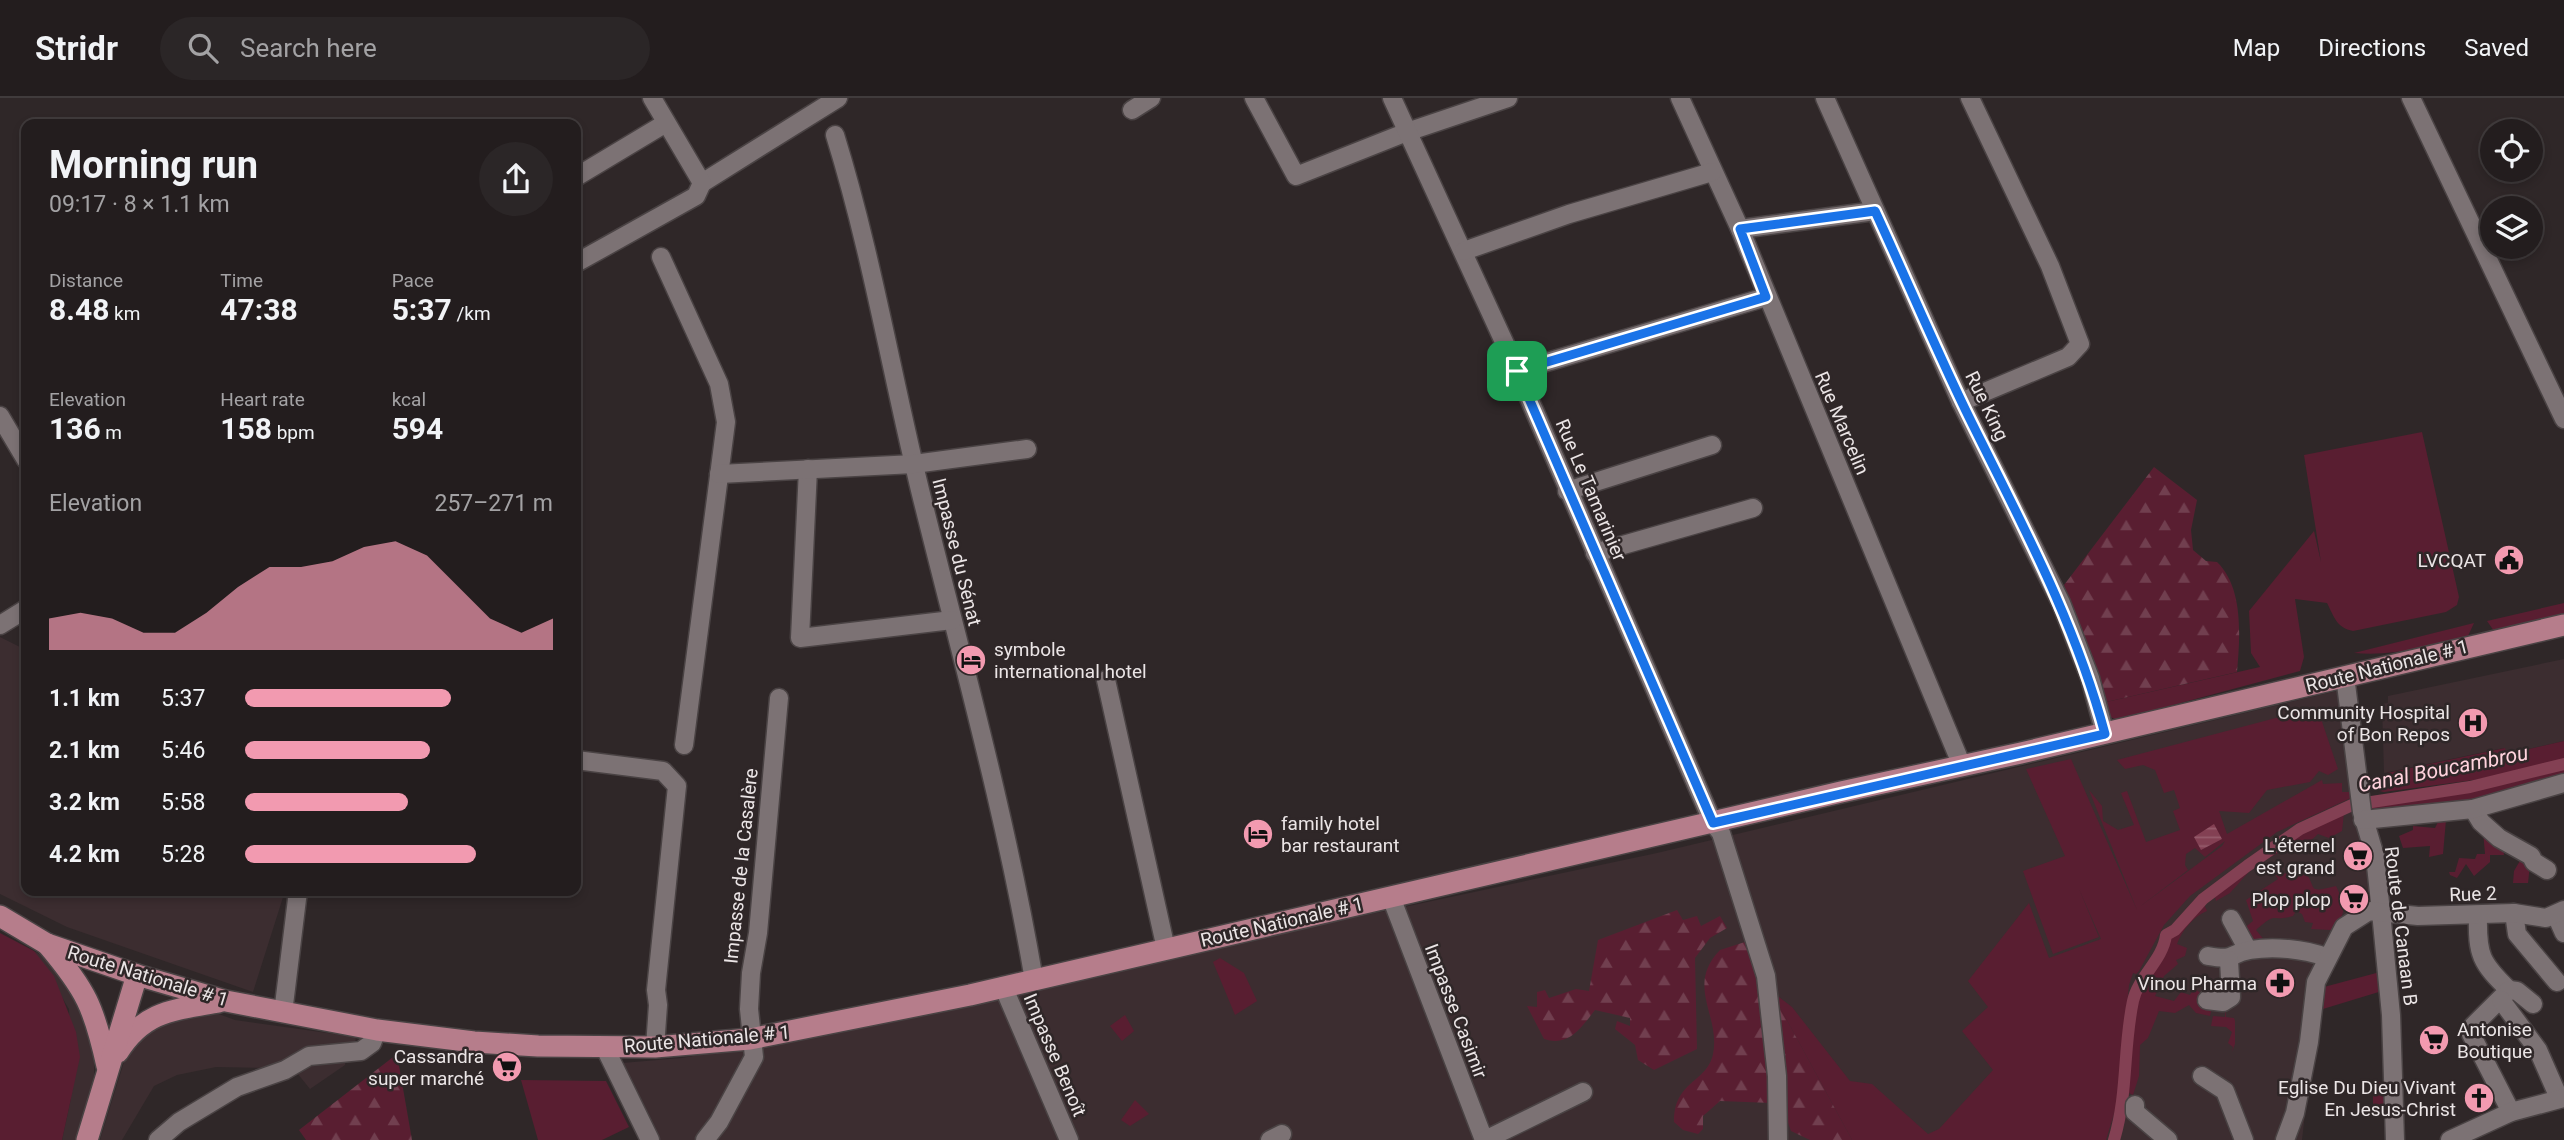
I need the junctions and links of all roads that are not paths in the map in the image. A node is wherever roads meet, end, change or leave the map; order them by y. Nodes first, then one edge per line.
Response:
1 (652, 98) edge
2 (838, 98) edge
3 (1151, 98) edge
4 (1254, 98) edge
5 (1392, 98) edge
6 (1508, 98) edge
7 (1679, 98) edge
8 (1825, 98) edge
9 (1970, 98) edge
10 (2412, 98) edge
11 (1132, 110) dead end
12 (666, 123) junction
13 (1407, 132) junction
14 (835, 135) dead end
15 (1712, 172) junction
16 (581, 174) edge
17 (702, 183) junction
18 (1875, 211) junction
19 (1740, 229) junction
20 (1464, 251) junction
21 (661, 257) dead end
22 (581, 260) edge
23 (1766, 297) junction
24 (1517, 371) junction
25 (1962, 402) junction
26 (0, 416) edge
27 (2564, 419) edge
28 (1712, 445) dead end
29 (1027, 449) dead end
30 (21, 452) edge
31 (914, 464) junction
32 (808, 469) junction
33 (719, 474) junction
34 (1567, 491) junction
35 (1753, 508) dead end
36 (1595, 553) junction
37 (21, 612) edge
38 (952, 620) junction
39 (0, 625) edge
40 (2564, 625) edge
41 (2346, 676) junction
42 (1106, 680) dead end
43 (779, 698) dead end
44 (2105, 734) junction
45 (684, 745) dead end
46 (581, 761) edge
47 (1962, 766) junction
48 (2564, 783) edge
49 (2473, 809) junction
50 (2363, 816) junction
51 (1713, 823) junction
52 (2547, 870) dead end
53 (297, 896) edge
54 (1391, 897) junction
55 (2381, 912) junction
56 (2560, 912) edge
57 (2514, 914) junction
58 (0, 916) edge
59 (2478, 916) junction
60 (2231, 919) dead end
61 (2564, 933) edge
62 (47, 944) junction
63 (1166, 949) junction
64 (2248, 950) junction
65 (2208, 956) dead end
66 (2326, 957) junction
67 (2229, 960) junction
68 (137, 975) junction
69 (1034, 980) junction
70 (2557, 982) dead end
71 (1003, 986) junction
72 (2505, 995) junction
73 (2207, 1000) dead end
74 (226, 1001) junction
75 (2533, 1003) dead end
76 (283, 1013) junction
77 (377, 1030) junction
78 (751, 1039) junction
79 (604, 1046) junction
80 (655, 1047) junction
81 (108, 1068) junction
82 (2202, 1076) dead end
83 (1583, 1092) dead end
84 (2561, 1098) edge
85 (2135, 1105) dead end
86 (2511, 1112) junction
87 (87, 1140) edge
88 (158, 1140) edge
89 (650, 1140) edge
90 (705, 1140) edge
91 (1069, 1140) edge
92 (1484, 1140) edge
93 (1778, 1140) edge
94 (2168, 1140) edge
95 (2244, 1140) edge
96 (2285, 1140) edge
97 (2395, 1140) edge
98 (2450, 1140) edge

1 - 12 street
2 - 17 street
3 - 11 street
4 - 13 street
5 - 13 street, Rue Le Tamarinier
6 - 13 street
7 - 15 street, Rue Marcelin
8 - 18 street, Rue King
9 - 25 street
10 - 27 street
12 - 16 street
12 - 17 street
13 - 20 street, Rue Le Tamarinier
14 - 31 street, Impasse du Sénat
15 - 19 street, Rue Marcelin
15 - 20 street
17 - 22 street
18 - 19 street
18 - 25 street, Rue King
19 - 23 street, Rue Marcelin
20 - 24 street, Rue Le Tamarinier
21 - 33 street
23 - 24 street
23 - 47 street, Rue Marcelin
24 - 34 street, Rue Le Tamarinier
25 - 44 street, Rue King
26 - 30 street
28 - 34 street
29 - 31 street
31 - 32 street
31 - 38 street, Impasse du Sénat
32 - 33 street
32 - 38 street
33 - 45 street
34 - 36 street, Rue Le Tamarinier
35 - 36 street
36 - 51 street, Rue Le Tamarinier
37 - 39 street
38 - 69 street, Impasse du Sénat
40 - 41 main road, Route Nationale # 1
41 - 44 main road, Route Nationale # 1
41 - 50 street, Route de Canaan B
42 - 63 street
43 - 78 street, Impasse de la Casalère
44 - 47 main road, Route Nationale # 1
46 - 80 street
47 - 51 main road, Route Nationale # 1
48 - 49 street
49 - 50 street
49 - 52 street
50 - 55 street, Route de Canaan B
51 - 54 main road, Route Nationale # 1
51 - 93 street, Rue Le Tamarinier
53 - 76 street
54 - 63 main road, Route Nationale # 1
54 - 92 street, Impasse Casimir
55 - 59 street, Rue 2
55 - 66 street
55 - 97 street, Route de Canaan B
56 - 57 street, Rue 2
56 - 61 street
57 - 59 street, Rue 2
57 - 70 street
58 - 62 main road, Route Nationale # 1
59 - 72 street
60 - 64 street
62 - 68 main road, Route Nationale # 1
62 - 81 main road
63 - 69 main road, Route Nationale # 1
64 - 66 street
64 - 67 street
65 - 67 street
66 - 96 street
67 - 73 street
68 - 74 main road, Route Nationale # 1
68 - 81 main road
69 - 71 main road, Route Nationale # 1
71 - 78 main road, Route Nationale # 1
71 - 91 street, Impasse Benoît
72 - 75 street
72 - 84 street
72 - 86 street
74 - 76 main road, Route Nationale # 1
74 - 81 main road
76 - 77 main road, Route Nationale # 1
77 - 79 main road, Route Nationale # 1
77 - 88 street
78 - 80 main road, Route Nationale # 1
78 - 90 street, Impasse de la Casalère
79 - 80 main road, Route Nationale # 1
79 - 89 street
81 - 87 main road
82 - 95 street
83 - 92 street
84 - 86 street
85 - 94 street
86 - 98 street

